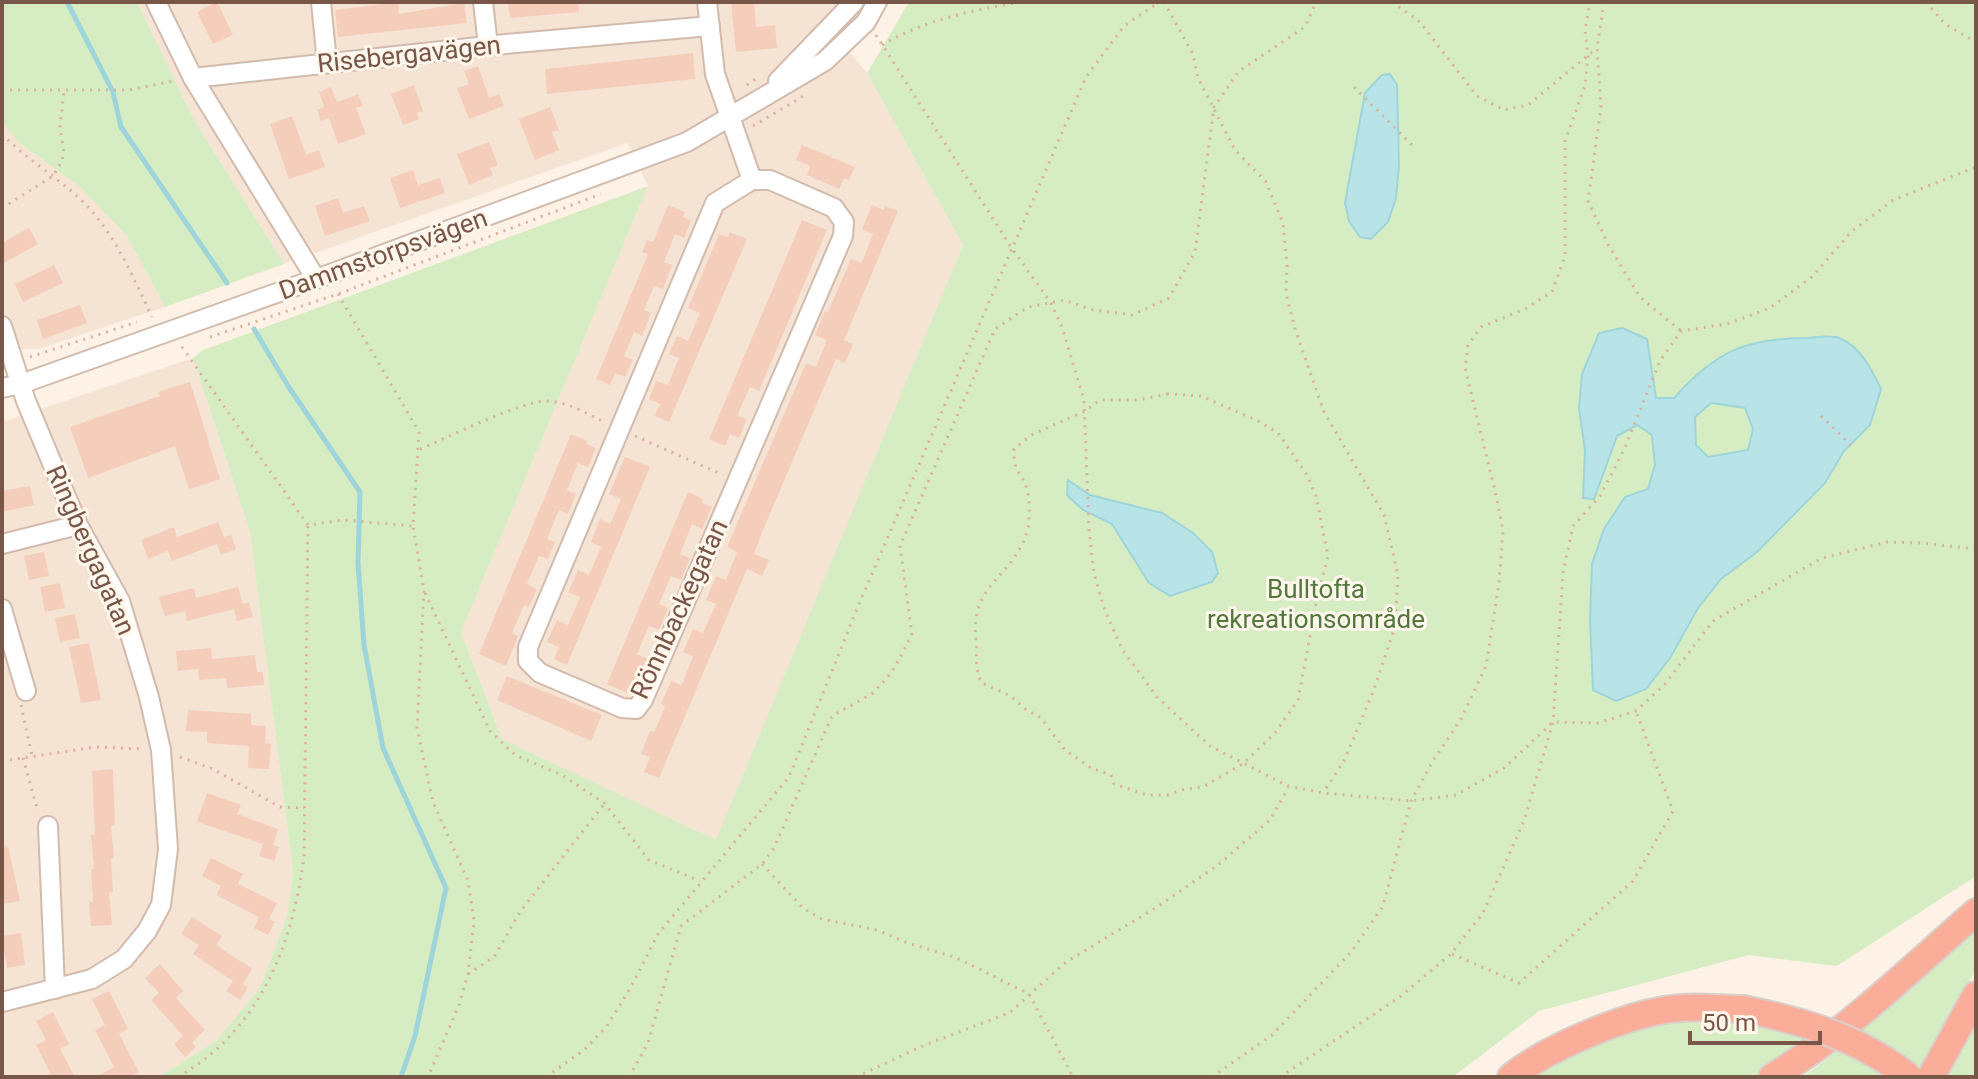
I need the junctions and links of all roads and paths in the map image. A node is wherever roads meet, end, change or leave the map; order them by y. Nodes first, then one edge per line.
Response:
1 (156, 2) edge
2 (321, 2) edge
3 (483, 2) edge
4 (707, 2) edge
5 (854, 2) edge
6 (877, 2) edge
7 (1021, 2) edge
8 (1162, 2) edge
9 (1316, 2) edge
10 (1392, 2) edge
11 (1590, 2) edge
12 (1604, 2) edge
13 (1926, 2) edge
14 (710, 26) junction
15 (1976, 42) edge
16 (488, 46) junction
17 (1597, 48) junction
18 (1588, 56) junction
19 (327, 63) junction
20 (761, 75) dead end
21 (193, 78) junction
22 (1354, 87) dead end
23 (2, 90) edge
24 (64, 91) junction
25 (757, 103) junction
26 (1214, 107) junction
27 (728, 109) junction
28 (2, 134) edge
29 (1413, 146) dead end
30 (1976, 167) edge
31 (53, 176) junction
32 (752, 180) junction
33 (2, 208) edge
34 (1011, 247) junction
35 (316, 279) junction
36 (1051, 303) junction
37 (152, 317) dead end
38 (138, 322) dead end
39 (2, 326) edge
40 (1681, 331) junction
41 (207, 338) dead end
42 (194, 342) dead end
43 (15, 363) junction
44 (11, 386) edge
45 (1085, 411) junction
46 (1821, 416) dead end
47 (619, 429) junction
48 (1851, 445) dead end
49 (419, 449) junction
50 (738, 481) junction
51 (78, 525) junction
52 (308, 525) junction
53 (413, 526) junction
54 (2, 544) edge
55 (1976, 549) edge
56 (424, 590) junction
57 (2, 609) edge
58 (26, 691) joint
59 (1636, 711) junction
60 (1553, 722) junction
61 (32, 756) dead end
62 (23, 758) dead end
63 (1244, 763) junction
64 (1288, 786) junction
65 (1323, 793) junction
66 (1411, 801) junction
67 (604, 803) junction
68 (48, 826) joint
69 (762, 864) junction
70 (702, 882) junction
71 (1976, 912) edge
72 (1451, 954) junction
73 (468, 974) junction
74 (55, 989) junction
75 (1029, 994) junction
76 (1976, 995) edge
77 (2, 1002) edge
78 (178, 1077) edge
79 (428, 1077) edge
80 (546, 1077) edge
81 (629, 1077) edge
82 (856, 1077) edge
83 (1073, 1077) edge
84 (1212, 1077) edge
85 (1280, 1077) edge
86 (1511, 1077) edge
87 (1772, 1077) edge
88 (1909, 1077) edge
89 (1931, 1077) edge

1 - 21 street
2 - 19 street
3 - 16 street
4 - 14 street
5 - 25 street, Dammstorpsvägen
6 - 25 street, Dammstorpsvägen
7 - 34 path
8 - 26 path
8 - 34 path
9 - 26 path
10 - 18 path
11 - 18 path
12 - 17 path
13 - 15 path
14 - 16 street, Risebergavägen
14 - 27 street
16 - 19 street, Risebergavägen
17 - 18 path
17 - 40 path
18 - 66 path
19 - 21 street, Risebergavägen
20 - 27 path
21 - 24 path
21 - 35 street
22 - 29 path
23 - 24 path
24 - 31 path
25 - 27 street, Dammstorpsvägen
26 - 36 path
26 - 65 path
27 - 32 street
27 - 35 street, Dammstorpsvägen
28 - 31 path
30 - 40 path
31 - 33 path
31 - 37 path
32 - 47 street, Rönnbackegatan
32 - 50 street, Rönnbackegatan
34 - 36 path
34 - 70 path
35 - 44 street, Dammstorpsvägen
36 - 45 path
36 - 69 path
38 - 43 path
39 - 43 street, Ringbergagatan
40 - 60 path
41 - 49 path
42 - 52 path
43 - 44 street, Ringbergagatan
44 - 51 street, Ringbergagatan
45 - 63 path
45 - 63 path
45 - 63 path
46 - 48 path
47 - 49 path
47 - 50 path
47 - 50 street, Rönnbackegatan
49 - 53 path
51 - 54 street
51 - 74 street, Ringbergagatan
52 - 53 path
52 - 78 path
53 - 56 path
55 - 59 path
56 - 67 path
56 - 73 path
57 - 58 street
58 - 61 path
59 - 60 path
59 - 72 path
60 - 66 path
60 - 72 path
62 - 68 path
63 - 64 path
64 - 65 path
64 - 75 path
65 - 66 path
66 - 84 path
67 - 70 path
67 - 73 path
68 - 74 street
69 - 75 path
69 - 81 path
70 - 80 path
71 - 87 highway
72 - 85 path
73 - 79 path
74 - 77 street, Ringbergagatan
75 - 82 path
75 - 83 path
76 - 89 highway
86 - 88 highway, bridge

